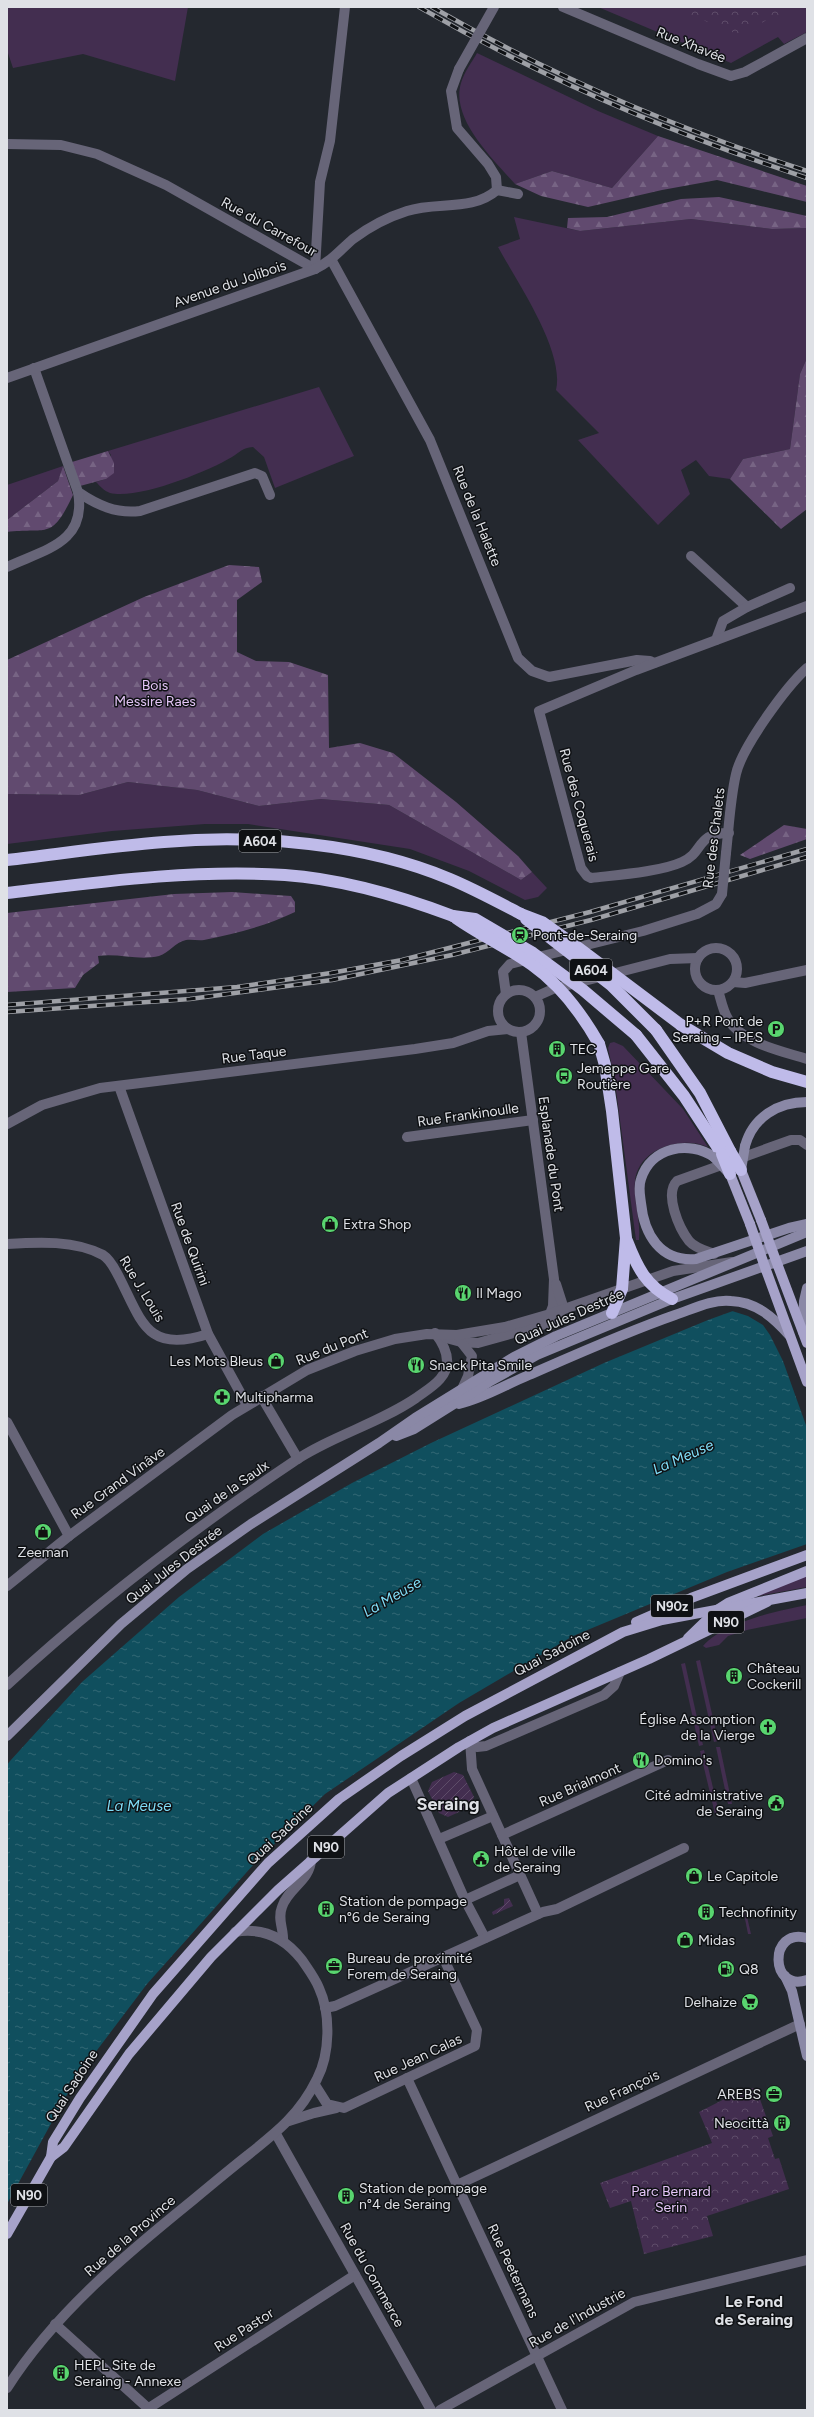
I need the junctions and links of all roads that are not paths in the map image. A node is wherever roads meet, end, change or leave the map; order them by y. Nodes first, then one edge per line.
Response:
1 (345, 7) edge
2 (494, 7) edge
3 (563, 7) edge
4 (807, 38) edge
5 (7, 144) edge
6 (497, 190) junction
7 (518, 194) dead end
8 (332, 261) junction
9 (315, 269) junction
10 (34, 368) junction
11 (7, 378) edge
12 (78, 492) junction
13 (270, 495) dead end
14 (691, 556) dead end
15 (7, 567) edge
16 (790, 588) dead end
17 (807, 606) edge
18 (747, 607) junction
19 (716, 640) junction
20 (654, 664) junction
21 (807, 668) edge
22 (729, 833) junction
23 (7, 860) edge
24 (7, 893) edge
25 (520, 914) junction
26 (453, 916) junction
27 (698, 958) junction
28 (807, 970) edge
29 (733, 982) junction
30 (718, 990) junction
31 (506, 994) junction
32 (535, 997) junction
33 (508, 1030) junction
34 (521, 1032) junction
35 (807, 1058) edge
36 (807, 1082) edge
37 (119, 1086) junction
38 (807, 1102) edge
39 (533, 1120) junction
40 (7, 1124) edge
41 (407, 1137) dead end
42 (807, 1145) edge
43 (722, 1154) junction
44 (735, 1172) junction
45 (807, 1224) edge
46 (807, 1232) edge
47 (626, 1238) junction
48 (7, 1244) edge
49 (807, 1251) edge
50 (714, 1254) junction
51 (732, 1262) junction
52 (777, 1264) junction
53 (554, 1279) junction
54 (646, 1280) junction
55 (807, 1288) edge
56 (622, 1289) junction
57 (659, 1293) junction
58 (672, 1299) junction
59 (564, 1309) junction
60 (612, 1313) junction
61 (550, 1314) junction
62 (505, 1326) junction
63 (208, 1334) junction
64 (435, 1334) junction
65 (791, 1337) junction
66 (805, 1338) edge
67 (461, 1342) junction
68 (478, 1343) junction
69 (472, 1356) junction
70 (807, 1382) edge
71 (462, 1389) junction
72 (261, 1396) junction
73 (247, 1405) junction
74 (451, 1406) junction
75 (7, 1422) edge
76 (380, 1443) junction
77 (298, 1459) junction
78 (69, 1536) junction
79 (807, 1555) edge
80 (807, 1571) edge
81 (7, 1586) edge
82 (807, 1593) edge
83 (767, 1602) junction
84 (717, 1610) junction
85 (623, 1632) junction
86 (685, 1641) junction
87 (620, 1672) junction
88 (7, 1685) edge
89 (7, 1736) edge
90 (470, 1741) junction
91 (668, 1760) dead end
92 (411, 1778) junction
93 (493, 1816) junction
94 (502, 1835) junction
95 (439, 1839) junction
96 (684, 1848) dead end
97 (311, 1860) junction
98 (520, 1875) junction
99 (465, 1900) junction
100 (538, 1914) junction
101 (235, 1932) junction
102 (485, 1938) junction
103 (807, 1938) edge
104 (283, 1940) junction
105 (443, 1957) junction
106 (785, 1976) junction
107 (807, 1980) edge
108 (325, 2008) junction
109 (800, 2024) junction
110 (807, 2056) edge
111 (407, 2078) junction
112 (315, 2085) junction
113 (338, 2108) junction
114 (289, 2121) junction
115 (276, 2134) junction
116 (51, 2157) junction
117 (457, 2184) junction
118 (7, 2234) edge
119 (807, 2260) edge
120 (355, 2275) junction
121 (55, 2324) junction
122 (537, 2355) junction
123 (7, 2388) edge
124 (150, 2409) edge
125 (431, 2410) edge
126 (440, 2410) edge
127 (562, 2410) edge

1 - 9 street, Rue du Carrefour
2 - 6 street, bridge
3 - 4 street, Rue Xhavée
5 - 9 street, Rue du Carrefour
6 - 7 street
6 - 8 street, Avenue du Jolibois
8 - 9 street, Avenue du Jolibois
8 - 20 street, Rue de la Halette
9 - 10 street, Avenue du Jolibois
10 - 11 street, Avenue du Jolibois
10 - 12 street
12 - 13 street
12 - 15 street
14 - 18 street
16 - 18 street
17 - 19 street
18 - 19 street
19 - 20 street
20 - 22 street, Rue des Coquerais
21 - 22 street, Rue des Chalets
22 - 31 street, Rue des Chalets, bridge
23 - 25 highway, A604
24 - 26 highway, A604
25 - 36 highway, bridge
25 - 43 highway, A604, bridge
26 - 43 highway, A604, bridge
26 - 47 highway, bridge
27 - 29 street
27 - 30 street
27 - 32 street
28 - 29 street
29 - 30 street
30 - 35 street
31 - 32 street
31 - 33 street
32 - 34 street
33 - 34 street
33 - 37 street, Rue Taque
34 - 39 street, Esplanade du Pont
37 - 40 street, Rue Taque
37 - 63 street, Rue de Quirini
38 - 44 main road, bridge
39 - 41 street, Rue Frankinoulle
39 - 53 street, Esplanade du Pont
42 - 50 street
43 - 44 highway, A604, bridge
43 - 44 main road, bridge
43 - 50 main road
44 - 52 main road, A604, bridge
44 - 65 main road, A604, bridge
45 - 50 main road
46 - 51 main road, Quai Jules Destrée
47 - 54 highway
47 - 56 highway
48 - 63 street, Rue J. Louis
49 - 52 main road, Quai Jules Destrée
51 - 54 street
51 - 57 main road, Quai Jules Destrée
52 - 58 main road, Quai Jules Destrée
52 - 66 main road, A604
53 - 59 street, Esplanade du Pont
53 - 61 street, Esplanade du Pont
54 - 56 street
54 - 57 highway
55 - 66 main road
56 - 59 street
56 - 60 highway
57 - 58 highway
57 - 60 main road, Quai Jules Destrée
58 - 74 main road, Quai Jules Destrée
59 - 61 street
59 - 68 street
60 - 71 main road, Quai Jules Destrée
61 - 62 street
62 - 64 street
62 - 68 street
63 - 73 street, Rue de Quirini
64 - 67 street
64 - 72 street, Rue du Pont
64 - 77 street, Quai de la Saulx
65 - 70 main road, A604
65 - 74 main road
67 - 68 street
67 - 69 street
68 - 69 street
69 - 71 street
71 - 76 main road, Quai Jules Destrée
72 - 73 street, Rue du Pont
72 - 77 street
73 - 78 street, Rue Grand Vinâve
74 - 76 main road, Quai Jules Destrée
75 - 78 street
76 - 89 main road, Quai Jules Destrée
77 - 88 street, Quai de la Saulx
78 - 81 street, Rue Grand Vinâve
79 - 85 main road, N90z
80 - 84 main road, N90z
82 - 83 main road, N90
83 - 84 main road, N90
83 - 86 main road, N90
84 - 85 main road, N90
84 - 86 main road, N90z
85 - 116 main road, Quai Sadoine / N90
86 - 87 main road, Quai Sadoine / N90
87 - 90 main road, Quai Sadoine / N90
87 - 90 street
90 - 92 main road, Quai Sadoine / N90
90 - 93 street
91 - 94 street, Rue Brialmont
92 - 95 street
92 - 97 main road, Quai Sadoine / N90
93 - 94 street
93 - 95 street
94 - 98 street
95 - 99 street
96 - 100 street
97 - 101 main road, Quai Sadoine / N90
97 - 104 street
98 - 99 street
98 - 100 street
99 - 102 street
100 - 102 street
101 - 104 street
101 - 116 main road, Quai Sadoine / N90
102 - 105 street
103 - 106 main road
104 - 108 street, Rue de la Province
105 - 108 street
105 - 111 street, Rue Jean Calas
106 - 107 main road
106 - 109 main road
108 - 112 street, Rue de la Province
109 - 110 main road
109 - 117 street, Rue François
111 - 113 street, Rue Jean Calas
111 - 117 street, Rue Peetermans
112 - 113 street
112 - 114 street, Rue de la Province
113 - 114 street, Rue de la Province
114 - 115 street, Rue de la Province
115 - 120 street, Rue du Commerce
115 - 121 street, Rue de la Province
116 - 118 main road, Quai Sadoine / N90
117 - 122 street, Rue Peetermans
119 - 122 street, Rue de l'Industrie
120 - 124 street, Rue Pastor
120 - 125 street, Rue du Commerce
121 - 123 street, Rue de la Province
121 - 124 street
122 - 126 street, Rue de l'Industrie
122 - 127 street, Rue Peetermans

